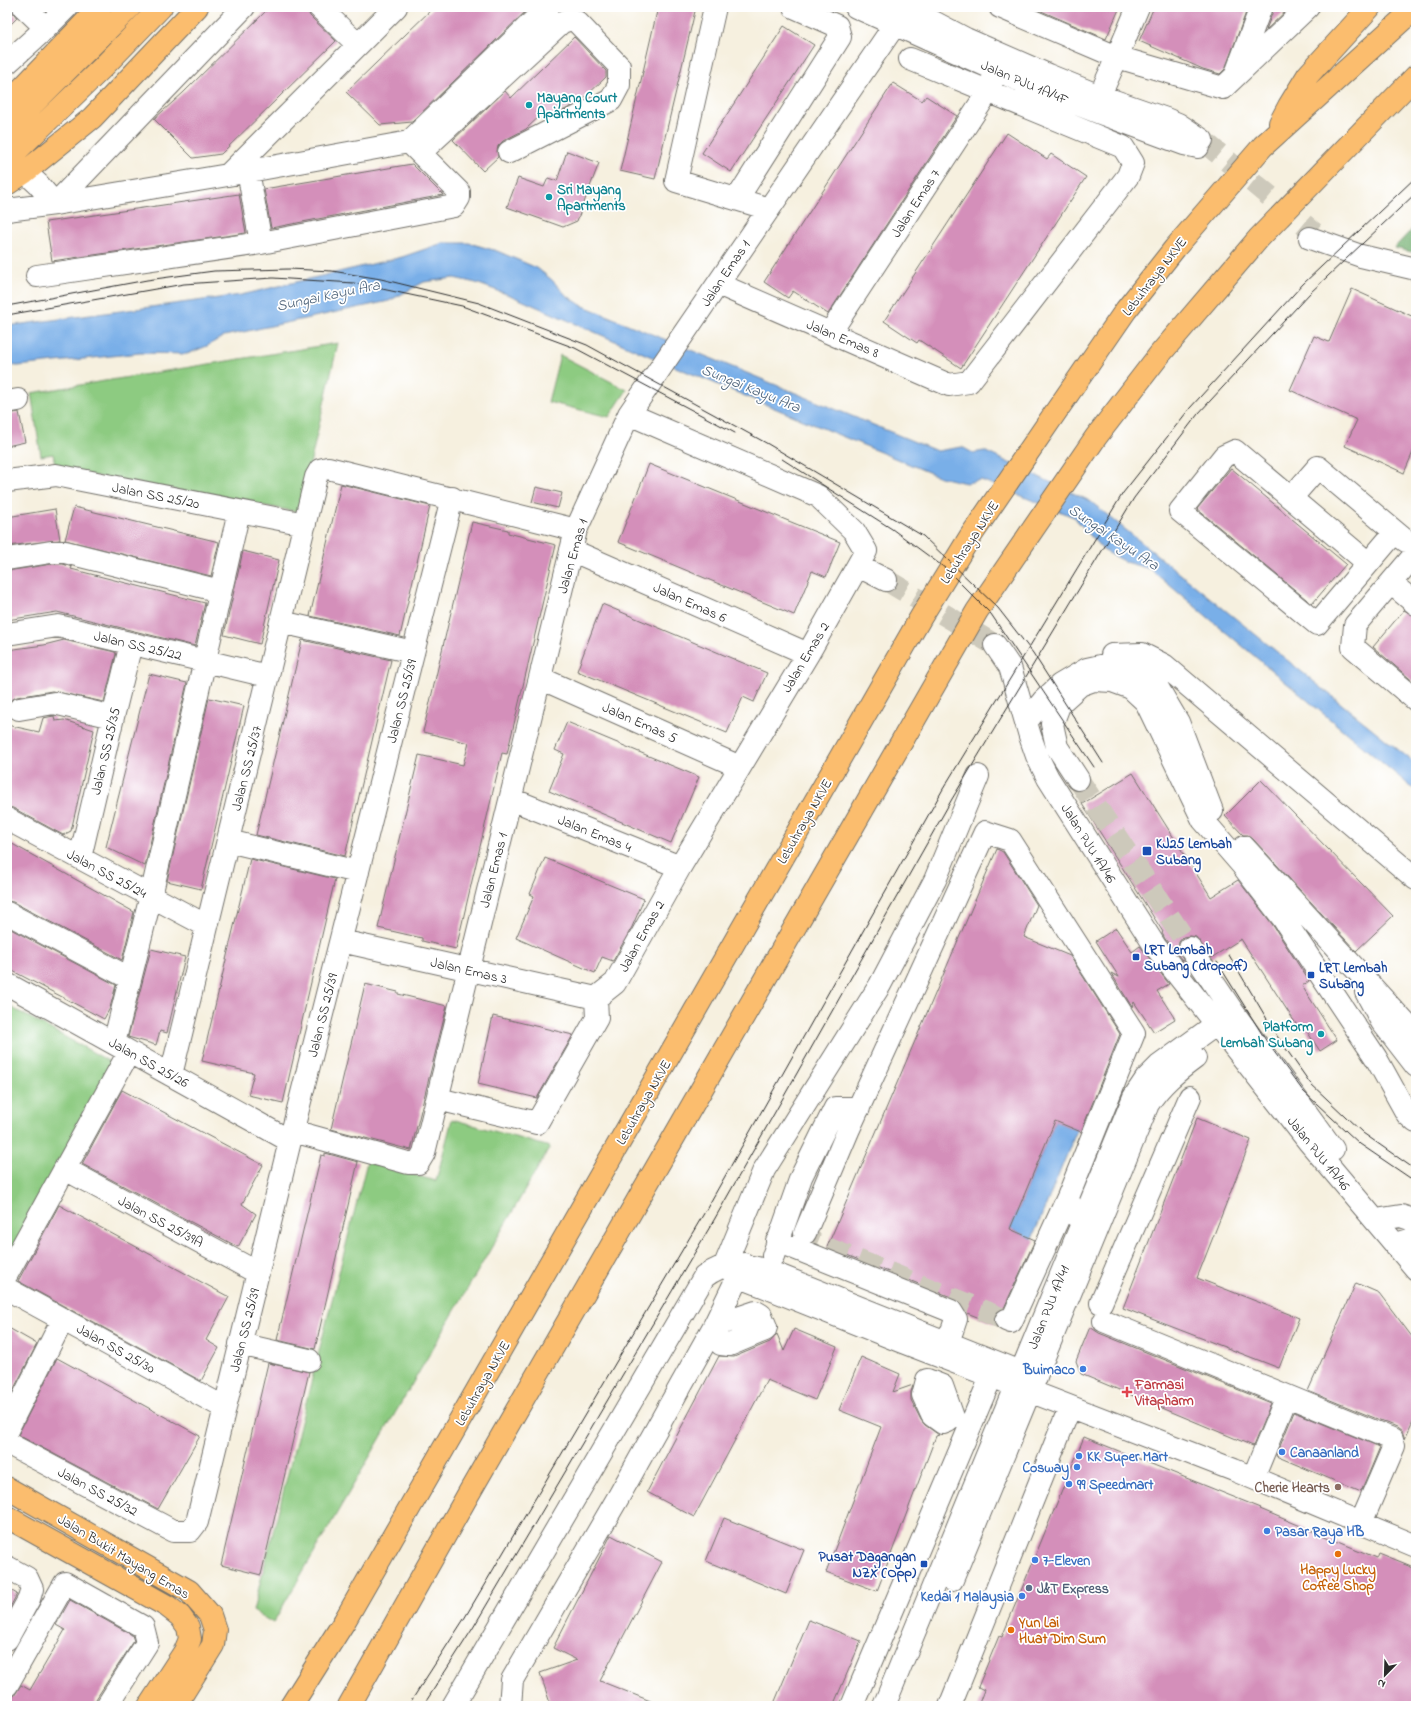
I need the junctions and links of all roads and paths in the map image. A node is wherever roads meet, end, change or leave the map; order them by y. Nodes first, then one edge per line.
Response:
1 (24, 7) edge
2 (67, 7) edge
3 (100, 7) edge
4 (130, 7) edge
5 (161, 7) edge
6 (197, 7) edge
7 (244, 7) edge
8 (319, 7) edge
9 (396, 7) edge
10 (548, 7) edge
11 (715, 7) edge
12 (794, 7) edge
13 (856, 7) edge
14 (1000, 7) edge
15 (1138, 7) edge
16 (1261, 7) edge
17 (1306, 7) edge
18 (1370, 7) edge
19 (1416, 9) edge
20 (900, 13) edge
21 (928, 19) junction
22 (46, 28) junction
23 (357, 44) junction
24 (1117, 57) junction
25 (910, 60) dead end
26 (1000, 62) junction
27 (7, 63) edge
28 (1416, 76) edge
29 (1234, 78) junction
30 (1105, 84) junction
31 (988, 92) junction
32 (7, 104) edge
33 (1178, 124) junction
34 (7, 130) edge
35 (1263, 146) junction
36 (414, 148) junction
37 (509, 152) dead end
38 (7, 160) edge
39 (238, 173) junction
40 (16, 178) edge
41 (737, 199) junction
42 (55, 204) junction
43 (769, 209) junction
44 (7, 210) edge
45 (1317, 239) tunnel mouth
46 (261, 242) junction
47 (1416, 269) edge
48 (37, 276) dead end
49 (718, 284) junction
50 (830, 333) junction
51 (629, 414) junction
52 (328, 468) joint
53 (7, 481) edge
54 (452, 498) junction
55 (1291, 498) junction
56 (239, 511) junction
57 (305, 524) junction
58 (1395, 532) junction
59 (574, 540) junction
60 (1416, 551) edge
61 (7, 560) edge
62 (1368, 563) junction
63 (858, 566) junction
64 (886, 580) tunnel mouth
65 (1391, 583) junction
66 (220, 590) junction
67 (1416, 604) edge
68 (281, 622) junction
69 (7, 634) edge
70 (131, 644) junction
71 (995, 646) tunnel mouth
72 (413, 652) junction
73 (808, 654) junction
74 (204, 661) junction
75 (1087, 669) junction
76 (268, 676) junction
77 (540, 678) junction
78 (1416, 700) edge
79 (19, 709) dead end
80 (113, 716) junction
81 (1027, 721) junction
82 (740, 766) junction
83 (978, 776) dead end
84 (1078, 779) tunnel mouth
85 (511, 799) junction
86 (7, 819) edge
87 (228, 841) junction
88 (80, 858) junction
89 (680, 867) junction
90 (358, 872) junction
91 (1416, 879) edge
92 (151, 896) junction
93 (7, 913) edge
94 (207, 926) junction
95 (341, 941) junction
96 (1190, 948) tunnel mouth
97 (1351, 964) junction
98 (469, 970) junction
99 (129, 978) junction
100 (7, 984) edge
101 (1194, 996) junction
102 (596, 998) junction
103 (1229, 1024) junction
104 (1416, 1035) edge
105 (121, 1047) junction
106 (1178, 1052) junction
107 (1416, 1066) edge
108 (171, 1075) junction
109 (1190, 1097) dead end
110 (438, 1099) junction
111 (859, 1108) junction
112 (1127, 1114) junction
113 (1098, 1122) junction
114 (1416, 1122) edge
115 (292, 1136) junction
116 (418, 1163) joint
117 (64, 1169) junction
118 (1068, 1197) junction
119 (1109, 1202) junction
120 (1139, 1215) junction
121 (1382, 1219) junction
122 (1083, 1221) junction
123 (1416, 1221) edge
124 (804, 1233) dead end
125 (1408, 1240) edge
126 (777, 1241) junction
127 (1416, 1268) edge
128 (730, 1269) junction
129 (768, 1270) junction
130 (258, 1273) junction
131 (7, 1274) edge
132 (7, 1289) edge
133 (62, 1319) junction
134 (1006, 1320) dead end
135 (944, 1341) junction
136 (240, 1344) junction
137 (309, 1360) dead end
138 (952, 1361) junction
139 (994, 1369) junction
140 (1026, 1382) junction
141 (942, 1386) dead end
142 (1287, 1396) junction
143 (1070, 1407) junction
144 (225, 1408) junction
145 (7, 1430) edge
146 (7, 1443) edge
147 (1244, 1474) junction
148 (7, 1488) edge
149 (7, 1517) edge
150 (1361, 1523) junction
151 (190, 1531) joint
152 (1416, 1546) edge
153 (7, 1567) edge
154 (7, 1639) edge
155 (7, 1684) edge
156 (108, 1706) edge
157 (149, 1706) edge
158 (176, 1706) edge
159 (291, 1706) edge
160 (349, 1706) edge
161 (453, 1706) edge
162 (510, 1706) edge
163 (852, 1706) edge
164 (884, 1706) edge
165 (900, 1706) edge
166 (950, 1706) edge

1 - 22 street
2 - 22 street
3 - 32 main road
4 - 34 main road
5 - 38 main road
6 - 40 main road
7 - 42 street
8 - 23 street
9 - 23 street
10 - 36 street
11 - 41 street
12 - 41 street
13 - 20 street, Jalan PJU 1A/4F
14 - 24 street
15 - 24 street
16 - 29 street
17 - 29 street
18 - 35 main road
19 - 35 main road, Lebuhraya NKVE
20 - 21 street, Jalan PJU 1A/4F
20 - 26 street, Jalan PJU 1A/4F
20 - 43 street, Jalan Emas 1
21 - 26 street, Jalan PJU 1A/4F
21 - 30 street
22 - 27 street
23 - 39 street
24 - 29 street
24 - 30 street
25 - 31 street
26 - 31 street, Jalan Emas 7
26 - 33 street, Jalan PJU 1A/4F
26 - 33 street, Jalan PJU 1A/4F
28 - 160 main road
30 - 33 street
31 - 50 street, Jalan Emas 7
31 - 50 street, Jalan Emas 8
35 - 159 main road, Lebuhraya NKVE
36 - 37 street
36 - 39 street
36 - 46 street
39 - 42 street
39 - 46 street
40 - 42 street
41 - 43 street
42 - 44 street
43 - 49 street, Jalan Emas 1
45 - 47 street
46 - 48 street
49 - 50 street, Jalan Emas 8
49 - 51 street, Jalan Emas 1
51 - 59 street, Jalan Emas 1
51 - 63 street, Jalan Emas 2
52 - 54 street, Jalan Emas 6
52 - 57 street, Jalan SS 25/37
53 - 56 street, Jalan SS 25/20
54 - 59 street, Jalan Emas 6
54 - 72 street, Jalan SS 25/39
55 - 58 street
55 - 62 street
55 - 62 street
56 - 57 street, Jalan SS 25/20
56 - 66 street
57 - 68 street, Jalan SS 25/37
58 - 60 street
58 - 62 street
59 - 73 street, Jalan Emas 6
59 - 77 street, Jalan Emas 1
60 - 65 street
61 - 66 street
63 - 64 street
63 - 73 street, Jalan Emas 2
65 - 67 street
65 - 78 street
66 - 74 street
68 - 72 street
68 - 76 street, Jalan SS 25/37
69 - 70 street, Jalan SS 25/22
70 - 74 street, Jalan SS 25/22
70 - 80 street, Jalan SS 25/35
71 - 81 street, Jalan PJU 1A/46
72 - 90 street, Jalan SS 25/39
73 - 82 street, Jalan Emas 2
74 - 76 street, Jalan SS 25/22
74 - 92 street
75 - 81 street
75 - 91 street
75 - 97 street
76 - 87 street, Jalan SS 25/37
77 - 82 street, Jalan Emas 5
77 - 85 street, Jalan Emas 1
79 - 80 street
80 - 88 street, Jalan SS 25/35
81 - 101 street, Jalan PJU 1A/46
82 - 89 street, Jalan Emas 2
83 - 128 street
84 - 114 street
85 - 89 street, Jalan Emas 4
85 - 98 street, Jalan Emas 1
86 - 88 street, Jalan SS 25/24
87 - 90 street
87 - 94 street, Jalan SS 25/37
88 - 92 street, Jalan SS 25/24
89 - 102 street, Jalan Emas 2
90 - 95 street, Jalan SS 25/39
92 - 94 street, Jalan SS 25/24
92 - 99 street
93 - 99 street
94 - 108 street, Jalan SS 25/37
95 - 98 street, Jalan Emas 3
95 - 115 street, Jalan SS 25/39
96 - 103 street, Jalan PJU 1A/46
97 - 104 street
97 - 107 street
98 - 102 street, Jalan Emas 3
98 - 110 street, Jalan Emas 1
99 - 105 street
100 - 105 street, Jalan SS 25/26
101 - 103 street, Jalan PJU 1A/46
101 - 106 street
102 - 110 street
103 - 106 street, Jalan PJU 1A/41
103 - 119 street, Jalan PJU 1A/41
103 - 121 street, Jalan PJU 1A/46
103 - 127 street, Jalan PJU 1A/46
105 - 108 street, Jalan SS 25/26
105 - 117 street
106 - 112 street, Jalan PJU 1A/41
108 - 115 street, Jalan SS 25/26
109 - 120 street
110 - 116 street, Jalan Emas 1
111 - 113 street
111 - 124 street
111 - 126 street
112 - 113 street
112 - 122 street, Jalan PJU 1A/41
113 - 118 street
115 - 116 street, Jalan SS 25/26
115 - 130 street, Jalan SS 25/39
117 - 130 street, Jalan SS 25/39A
117 - 131 street
118 - 122 street
118 - 134 street
119 - 120 street
119 - 140 street, Jalan PJU 1A/41
120 - 142 street
121 - 123 street
121 - 125 street, Jalan PJU 1A/46
122 - 140 street, Jalan PJU 1A/41
125 - 127 street, Jalan PJU 1A/46
126 - 129 street
126 - 135 street
128 - 129 street
128 - 138 street
128 - 161 street
128 - 162 street
129 - 135 street
130 - 136 street, Jalan SS 25/39
132 - 133 street, Jalan SS 25/30
133 - 144 street, Jalan SS 25/30
133 - 145 street
135 - 139 street
136 - 137 street
136 - 144 street, Jalan SS 25/39
138 - 139 street
138 - 141 street
139 - 140 street
139 - 163 street
140 - 143 street
140 - 164 street, Jalan PJU 1A/41
140 - 165 street, Jalan PJU 1A/41
142 - 147 street
142 - 150 street
143 - 147 street
143 - 166 street
144 - 151 street, Jalan SS 25/39
146 - 151 street, Jalan SS 25/32
147 - 150 street
148 - 158 main road, Jalan Bukit Mayang Emas
149 - 157 main road, Jalan Bukit Mayang Emas
150 - 152 street
153 - 154 street
155 - 156 street

